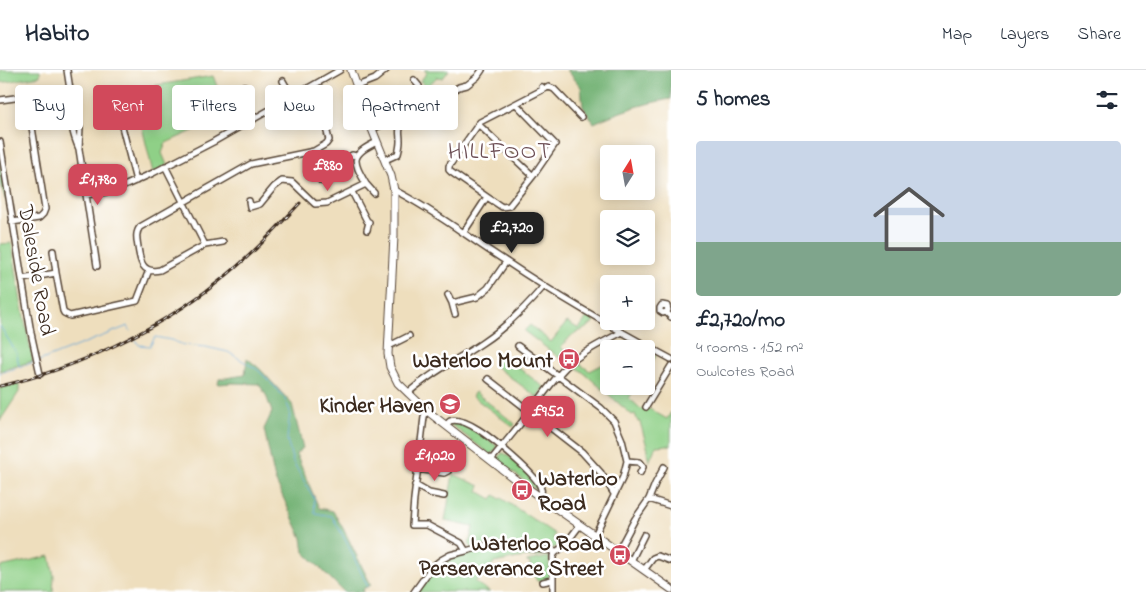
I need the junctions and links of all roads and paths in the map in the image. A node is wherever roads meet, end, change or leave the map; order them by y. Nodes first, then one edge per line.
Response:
1 (67, 70) edge
2 (340, 70) edge
3 (351, 70) edge
4 (386, 70) edge
5 (482, 70) edge
6 (414, 80) dead end
7 (283, 81) dead end
8 (285, 85) edge
9 (314, 85) edge
10 (357, 85) edge
11 (360, 85) edge
12 (418, 85) edge
13 (0, 100) edge
14 (516, 104) junction
15 (581, 117) dead end
16 (478, 124) junction
17 (123, 130) edge
18 (234, 130) edge
19 (327, 130) edge
20 (372, 130) edge
21 (0, 142) edge
22 (377, 142) junction
23 (356, 156) junction
24 (385, 160) junction
25 (164, 166) junction
26 (533, 176) junction
27 (136, 181) junction
28 (321, 181) dead end
29 (366, 184) junction
30 (394, 190) junction
31 (352, 192) junction
32 (374, 192) dead end
33 (86, 195) junction
34 (487, 197) junction
35 (183, 203) junction
36 (250, 207) dead end
37 (12, 222) junction
38 (367, 230) dead end
39 (464, 232) junction
40 (223, 242) dead end
41 (205, 245) junction
42 (53, 251) dead end
43 (506, 262) junction
44 (97, 266) dead end
45 (149, 270) junction
46 (56, 273) junction
47 (22, 279) junction
48 (544, 286) junction
49 (448, 296) dead end
50 (452, 303) junction
51 (666, 312) dead end
52 (454, 314) dead end
53 (671, 317) edge
54 (622, 332) junction
55 (409, 336) dead end
56 (388, 346) junction
57 (518, 346) dead end
58 (671, 359) edge
59 (671, 366) edge
60 (40, 374) dead end
61 (557, 376) junction
62 (488, 379) dead end
63 (408, 393) junction
64 (646, 407) dead end
65 (426, 410) junction
66 (530, 412) junction
67 (446, 425) junction
68 (501, 448) junction
69 (491, 460) junction
70 (627, 460) junction
71 (664, 467) dead end
72 (417, 469) junction
73 (448, 471) dead end
74 (640, 474) dead end
75 (415, 485) junction
76 (614, 494) junction
77 (444, 496) dead end
78 (540, 496) junction
79 (649, 499) junction
80 (671, 506) edge
81 (580, 525) junction
82 (595, 535) junction
83 (644, 536) dead end
84 (466, 550) junction
85 (557, 551) junction
86 (618, 552) junction
87 (631, 560) junction
88 (671, 561) edge
89 (644, 570) junction
90 (552, 580) junction
91 (542, 582) dead end
92 (671, 589) edge
93 (553, 591) edge
94 (414, 592) edge

1 - 33 street
2 - 9 street
3 - 10 main road
4 - 11 street
5 - 24 street
6 - 12 street
7 - 8 street
13 - 37 street
14 - 15 street
14 - 16 street
14 - 26 street
16 - 26 street
16 - 34 street
17 - 27 street
18 - 25 street
19 - 35 street
20 - 22 main road
21 - 37 street, Daleside Road
22 - 23 street
22 - 24 main road
23 - 28 street
23 - 29 street
24 - 30 main road
25 - 27 street
25 - 35 street
26 - 34 street
27 - 33 street
29 - 31 street
29 - 32 street
30 - 39 street
30 - 56 main road
31 - 36 street
31 - 38 street
33 - 44 street
34 - 39 street
35 - 41 street
35 - 45 street
37 - 47 street, Daleside Road
39 - 43 street
40 - 41 street
41 - 45 street
42 - 46 street
43 - 48 street
43 - 50 street
45 - 46 street
46 - 47 street
47 - 60 street, Daleside Road
48 - 54 street
48 - 63 street
49 - 50 street
50 - 52 street
51 - 53 street
54 - 58 street
54 - 61 street
55 - 56 street
56 - 63 main road
57 - 61 street
59 - 64 street
61 - 66 street
61 - 70 street
62 - 66 street
63 - 65 main road
65 - 67 main road
65 - 72 street
66 - 68 street
66 - 76 street
67 - 68 street
67 - 69 main road
68 - 69 street
68 - 78 street
69 - 78 main road
70 - 74 street
70 - 76 street
71 - 79 street
72 - 73 street
72 - 75 street
75 - 77 street
75 - 84 street
76 - 82 street
78 - 81 main road
79 - 80 street
79 - 86 street
81 - 82 main road
81 - 85 street
82 - 86 main road
83 - 87 street
84 - 85 street
84 - 94 street
85 - 90 street
86 - 87 main road
87 - 89 main road
88 - 89 street
89 - 92 main road
90 - 91 street
90 - 93 street

